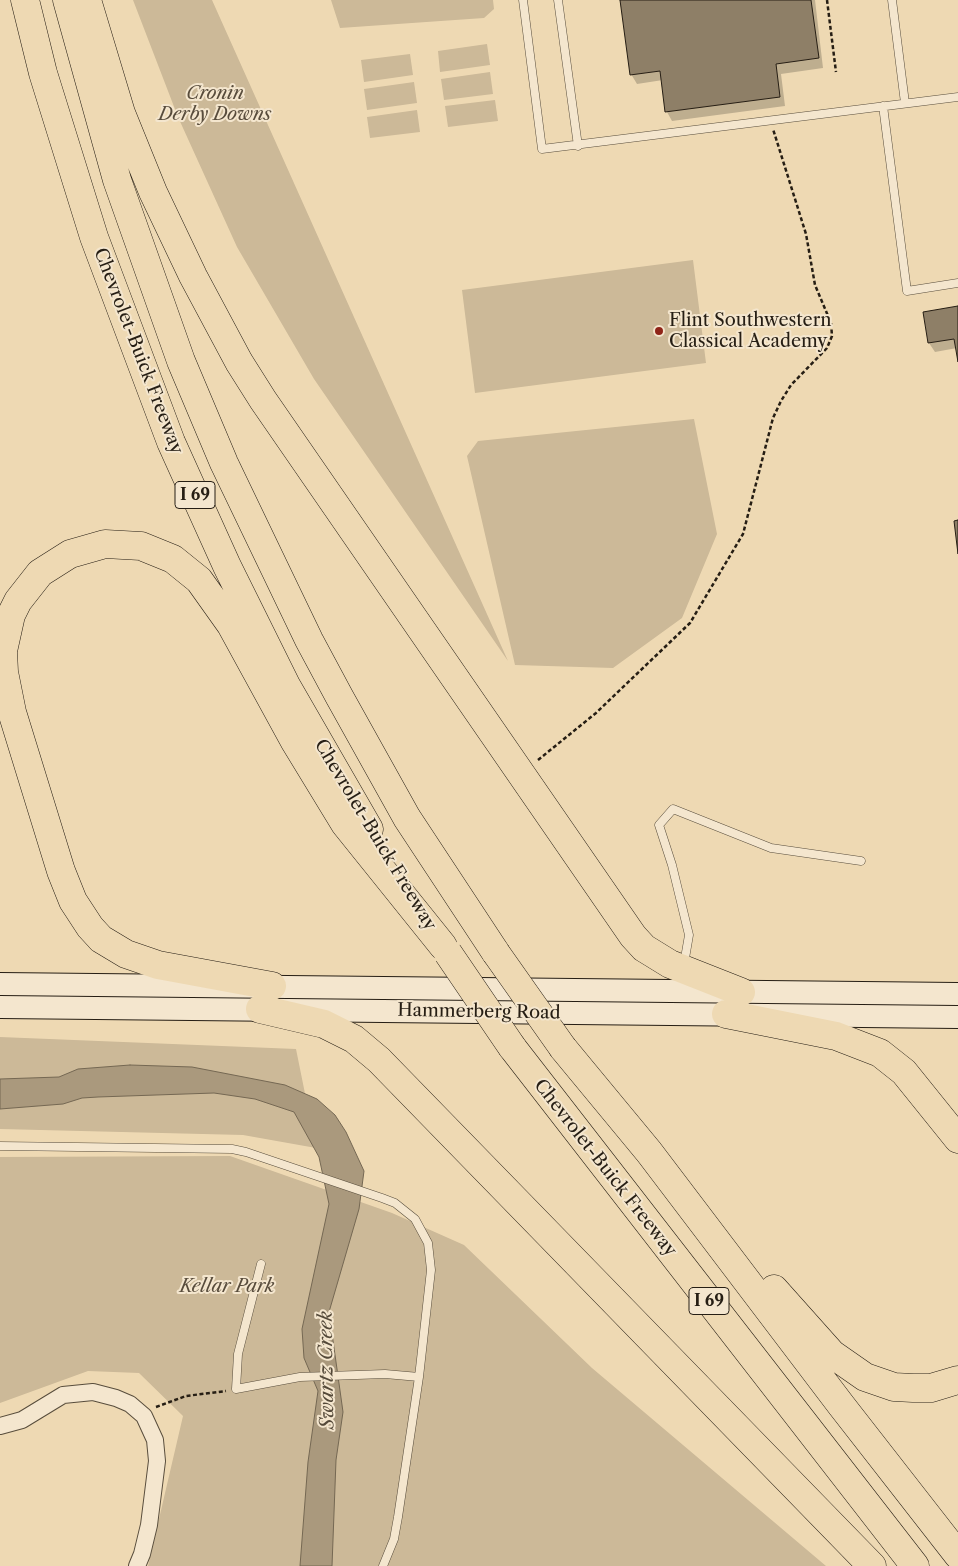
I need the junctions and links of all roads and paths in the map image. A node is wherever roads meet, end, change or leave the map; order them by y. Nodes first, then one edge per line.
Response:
1 (25, 0) edge
2 (67, 0) edge
3 (87, 0) edge
4 (523, 0) edge
5 (558, 0) edge
6 (827, 0) edge
7 (892, 0) edge
8 (836, 72) dead end
9 (958, 97) edge
10 (905, 104) junction
11 (883, 106) junction
12 (771, 121) junction
13 (578, 146) junction
14 (958, 282) edge
15 (536, 762) dead end
16 (861, 861) dead end
17 (445, 950) junction
18 (683, 971) junction
19 (0, 984) edge
20 (741, 992) junction
21 (958, 994) edge
22 (266, 998) junction
23 (0, 1007) edge
24 (726, 1014) junction
25 (958, 1018) edge
26 (958, 1139) edge
27 (0, 1146) edge
28 (649, 1152) junction
29 (261, 1264) dead end
30 (419, 1378) junction
31 (958, 1380) edge
32 (236, 1389) junction
33 (148, 1413) junction
34 (0, 1426) edge
35 (958, 1555) edge
36 (137, 1566) edge
37 (383, 1566) edge
38 (872, 1566) edge
39 (915, 1566) edge

1 - 17 highway, Chevrolet-Buick Freeway / I 69
2 - 28 highway, Chevrolet-Buick Freeway / I 69, bridge
3 - 18 highway
4 - 13 lane
5 - 13 lane
6 - 8 path
7 - 10 lane
9 - 10 lane
10 - 11 lane
11 - 12 lane
11 - 14 lane
12 - 13 lane
12 - 15 path
16 - 18 lane
17 - 22 highway
17 - 39 highway, Chevrolet-Buick Freeway / I 69, bridge
18 - 20 highway
19 - 22 street, Hammerberg Road
20 - 21 street, Hammerberg Road
20 - 22 street, Hammerberg Road
22 - 23 street, Hammerberg Road
22 - 24 street, Hammerberg Road
22 - 38 highway
24 - 25 street, Hammerberg Road
24 - 26 highway
27 - 30 lane
28 - 31 highway
28 - 35 highway, Chevrolet-Buick Freeway / I 69
29 - 32 lane
30 - 32 lane
30 - 37 lane
32 - 33 path
33 - 34 street
33 - 36 street

